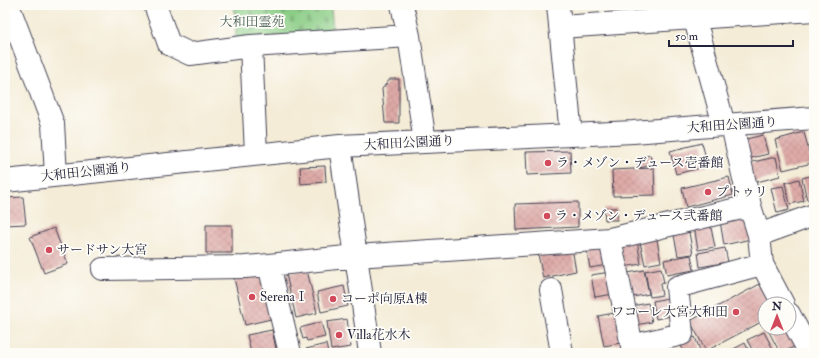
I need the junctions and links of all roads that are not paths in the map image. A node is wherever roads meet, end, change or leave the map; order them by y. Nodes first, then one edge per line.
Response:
1 (8, 5) edge
2 (154, 5) edge
3 (402, 5) edge
4 (558, 5) edge
5 (814, 10) edge
6 (692, 12) edge
7 (560, 27) junction
8 (409, 36) junction
9 (252, 46) junction
10 (814, 118) edge
11 (728, 125) junction
12 (571, 135) junction
13 (425, 142) junction
14 (340, 146) junction
15 (256, 154) junction
16 (56, 175) junction
17 (5, 181) edge
18 (750, 206) junction
19 (814, 215) edge
20 (759, 235) junction
21 (610, 239) junction
22 (356, 256) junction
23 (762, 264) junction
24 (269, 265) junction
25 (104, 269) dead end
26 (551, 290) dead end
27 (779, 296) edge
28 (797, 331) edge
29 (807, 352) edge
30 (290, 353) edge
31 (370, 353) edge
32 (562, 353) edge

1 - 16 street
2 - 9 street
3 - 8 street
4 - 7 street
5 - 6 street
6 - 7 street
6 - 11 street
7 - 12 street
8 - 9 street
8 - 13 street
9 - 15 street
10 - 11 street, 大和田公園通り
11 - 12 street, 大和田公園通り
11 - 18 street
12 - 13 street, 大和田公園通り
13 - 14 street, 大和田公園通り
14 - 15 street, 大和田公園通り
14 - 22 street
15 - 16 street, 大和田公園通り
16 - 17 street, 大和田公園通り
18 - 20 street
18 - 21 street
19 - 20 street
20 - 23 street
21 - 22 street
21 - 23 street
22 - 24 street
22 - 31 street
23 - 27 street
24 - 25 street
24 - 30 street
26 - 32 street
28 - 29 street

